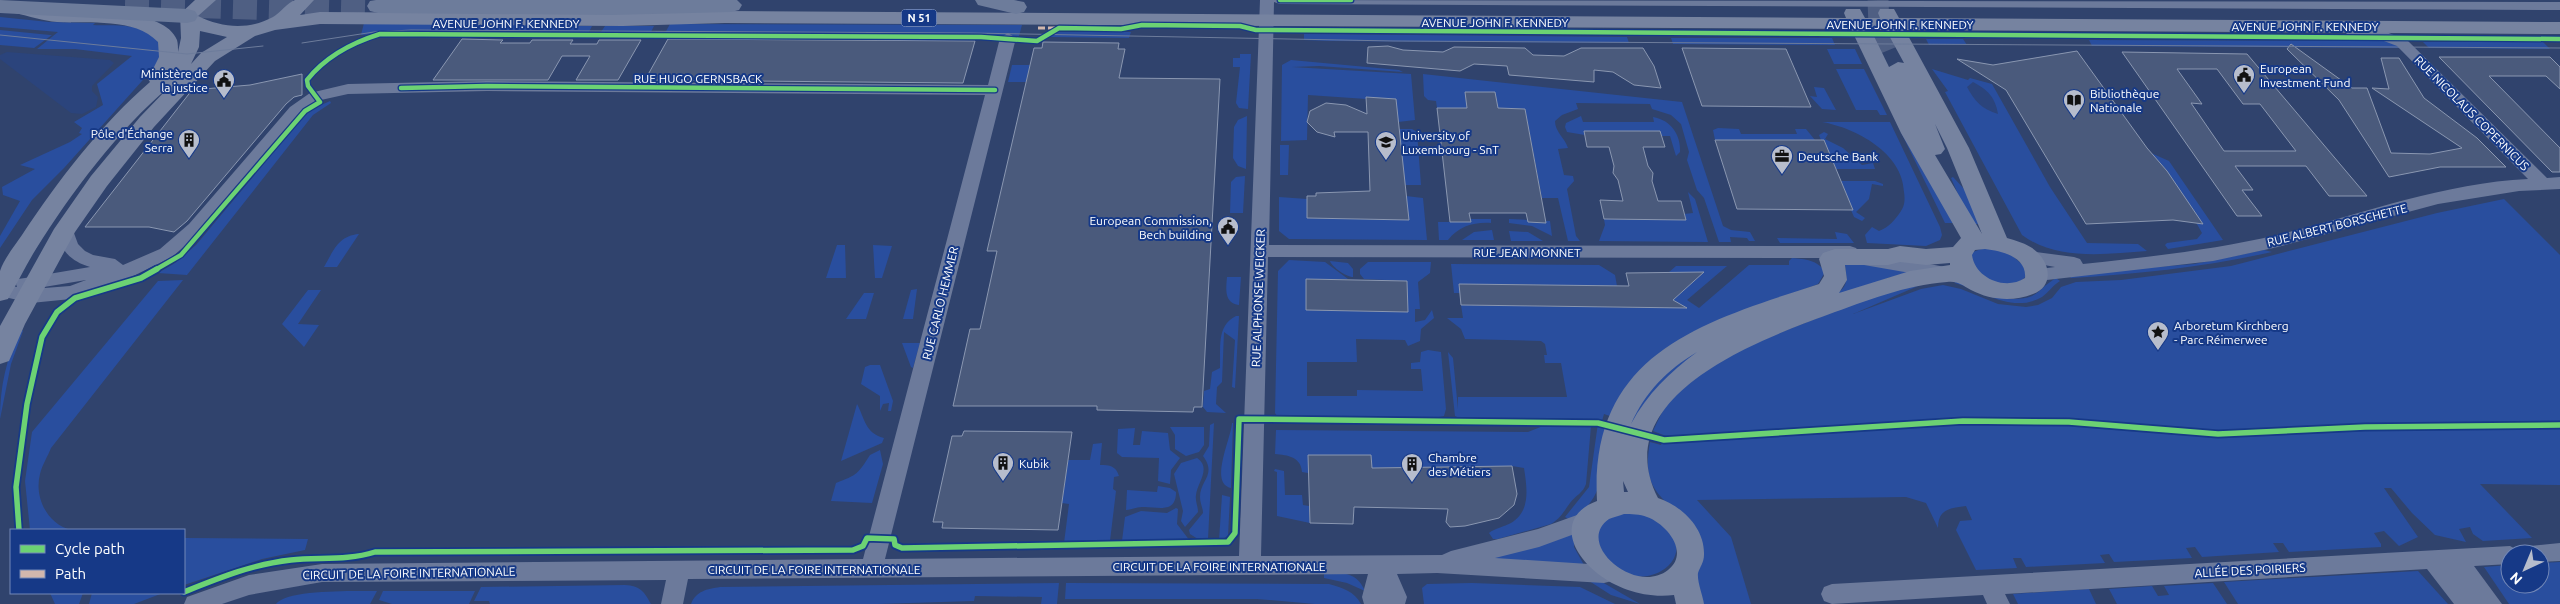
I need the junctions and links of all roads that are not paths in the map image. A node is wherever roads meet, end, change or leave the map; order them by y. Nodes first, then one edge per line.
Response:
1 (207, 0) edge
2 (305, 0) edge
3 (404, 0) edge
4 (986, 0) edge
5 (1648, 1) edge
6 (28, 4) edge
7 (125, 4) dead end
8 (1351, 5) edge
9 (0, 6) edge
10 (2560, 6) edge
11 (1016, 8) junction
12 (375, 9) tunnel mouth
13 (728, 11) junction
14 (1269, 12) edge
15 (2560, 16) edge
16 (188, 18) junction
17 (1855, 18) junction
18 (1889, 18) junction
19 (270, 25) junction
20 (2254, 27) junction
21 (2560, 28) edge
22 (248, 32) junction
23 (1008, 38) dead end
24 (1889, 50) tunnel mouth
25 (995, 90) junction
26 (145, 97) junction
27 (2551, 183) edge
28 (65, 229) junction
29 (1971, 247) junction
30 (1259, 251) junction
31 (1792, 254) junction
32 (1900, 254) junction
33 (1831, 259) junction
34 (150, 262) junction
35 (2033, 266) junction
36 (35, 288) junction
37 (1, 292) edge
38 (0, 355) edge
39 (1648, 505) junction
40 (1601, 512) junction
41 (2500, 556) edge
42 (2455, 559) junction
43 (2432, 560) junction
44 (1438, 564) junction
45 (1250, 565) junction
46 (1382, 566) junction
47 (872, 568) junction
48 (679, 570) junction
49 (1604, 574) junction
50 (1684, 574) junction
51 (1961, 587) joint
52 (1832, 594) dead end
53 (1994, 595) edge
54 (1644, 596) edge
55 (195, 604) edge
56 (672, 604) edge
57 (1375, 604) edge
58 (1394, 604) edge
59 (1690, 604) edge
60 (2467, 604) edge
61 (2491, 604) edge

1 - 16 main road
2 - 19 main road, N 51
3 - 13 main road, AVENUE JOHN F. KENNEDY / N 51
4 - 11 highway, N 51
5 - 8 street, AVENUE JOHN F. KENNEDY
5 - 10 street, AVENUE JOHN F. KENNEDY
6 - 7 highway
6 - 9 highway, N 51
6 - 16 highway, N 51
6 - 26 main road
8 - 14 main road, AVENUE JOHN F. KENNEDY / N 51
8 - 17 main road, AVENUE JOHN F. KENNEDY / N 51
11 - 13 main road, AVENUE JOHN F. KENNEDY / N 51
11 - 14 main road, AVENUE JOHN F. KENNEDY / N 51
12 - 13 highway
13 - 14 main road, AVENUE JOHN F. KENNEDY / N 51
13 - 19 main road, AVENUE JOHN F. KENNEDY / N 51
14 - 17 main road, AVENUE JOHN F. KENNEDY / N 51
14 - 30 street, RUE ALPHONSE WEICKER
15 - 18 main road, AVENUE JOHN F. KENNEDY / N 51
16 - 22 main road, N 51
16 - 26 main road
17 - 18 main road, AVENUE JOHN F. KENNEDY / N 51
17 - 29 main road
18 - 20 main road, AVENUE JOHN F. KENNEDY / N 51
18 - 29 main road
19 - 22 main road, N 51
20 - 21 main road, AVENUE JOHN F. KENNEDY / N 51
20 - 27 street, RUE NICOLAUS COPERNICUS
22 - 28 main road
23 - 25 street, RUE CARLO HEMMER
24 - 29 main road
25 - 34 street, RUE HUGO GERNSBACK
25 - 47 street, RUE CARLO HEMMER
26 - 37 main road
27 - 35 street, RUE ALBERT BORSCHETTE
28 - 34 street, RUE HUGO GERNSBACK
28 - 36 main road
29 - 32 main road, RUE JEAN MONNET
29 - 33 street, RUE JEAN MONNET
29 - 35 main road
29 - 35 main road
29 - 39 main road
30 - 31 street, RUE JEAN MONNET
30 - 45 street, RUE ALPHONSE WEICKER
31 - 32 street, RUE JEAN MONNET
31 - 33 street, RUE JEAN MONNET
32 - 33 main road, RUE JEAN MONNET
33 - 40 main road
34 - 36 street, RUE HUGO GERNSBACK
36 - 37 street, RUE HUGO GERNSBACK
36 - 38 main road
39 - 40 main road
39 - 50 main road
40 - 44 street, CIRCUIT DE LA FOIRE INTERNATIONALE
40 - 49 main road
41 - 42 street, ALLÉE DES POIRIERS
42 - 43 street, ALLÉE DES POIRIERS
42 - 61 street
43 - 53 street, ALLÉE DES POIRIERS
43 - 60 street
44 - 46 street, CIRCUIT DE LA FOIRE INTERNATIONALE
44 - 49 street, CIRCUIT DE LA FOIRE INTERNATIONALE
45 - 46 street, CIRCUIT DE LA FOIRE INTERNATIONALE
45 - 47 street, CIRCUIT DE LA FOIRE INTERNATIONALE
46 - 57 street
46 - 58 street
47 - 48 street, CIRCUIT DE LA FOIRE INTERNATIONALE
48 - 55 street, CIRCUIT DE LA FOIRE INTERNATIONALE
48 - 56 street
49 - 54 main road
50 - 54 main road
50 - 59 main road
51 - 52 street
51 - 53 street, ALLÉE DES POIRIERS

